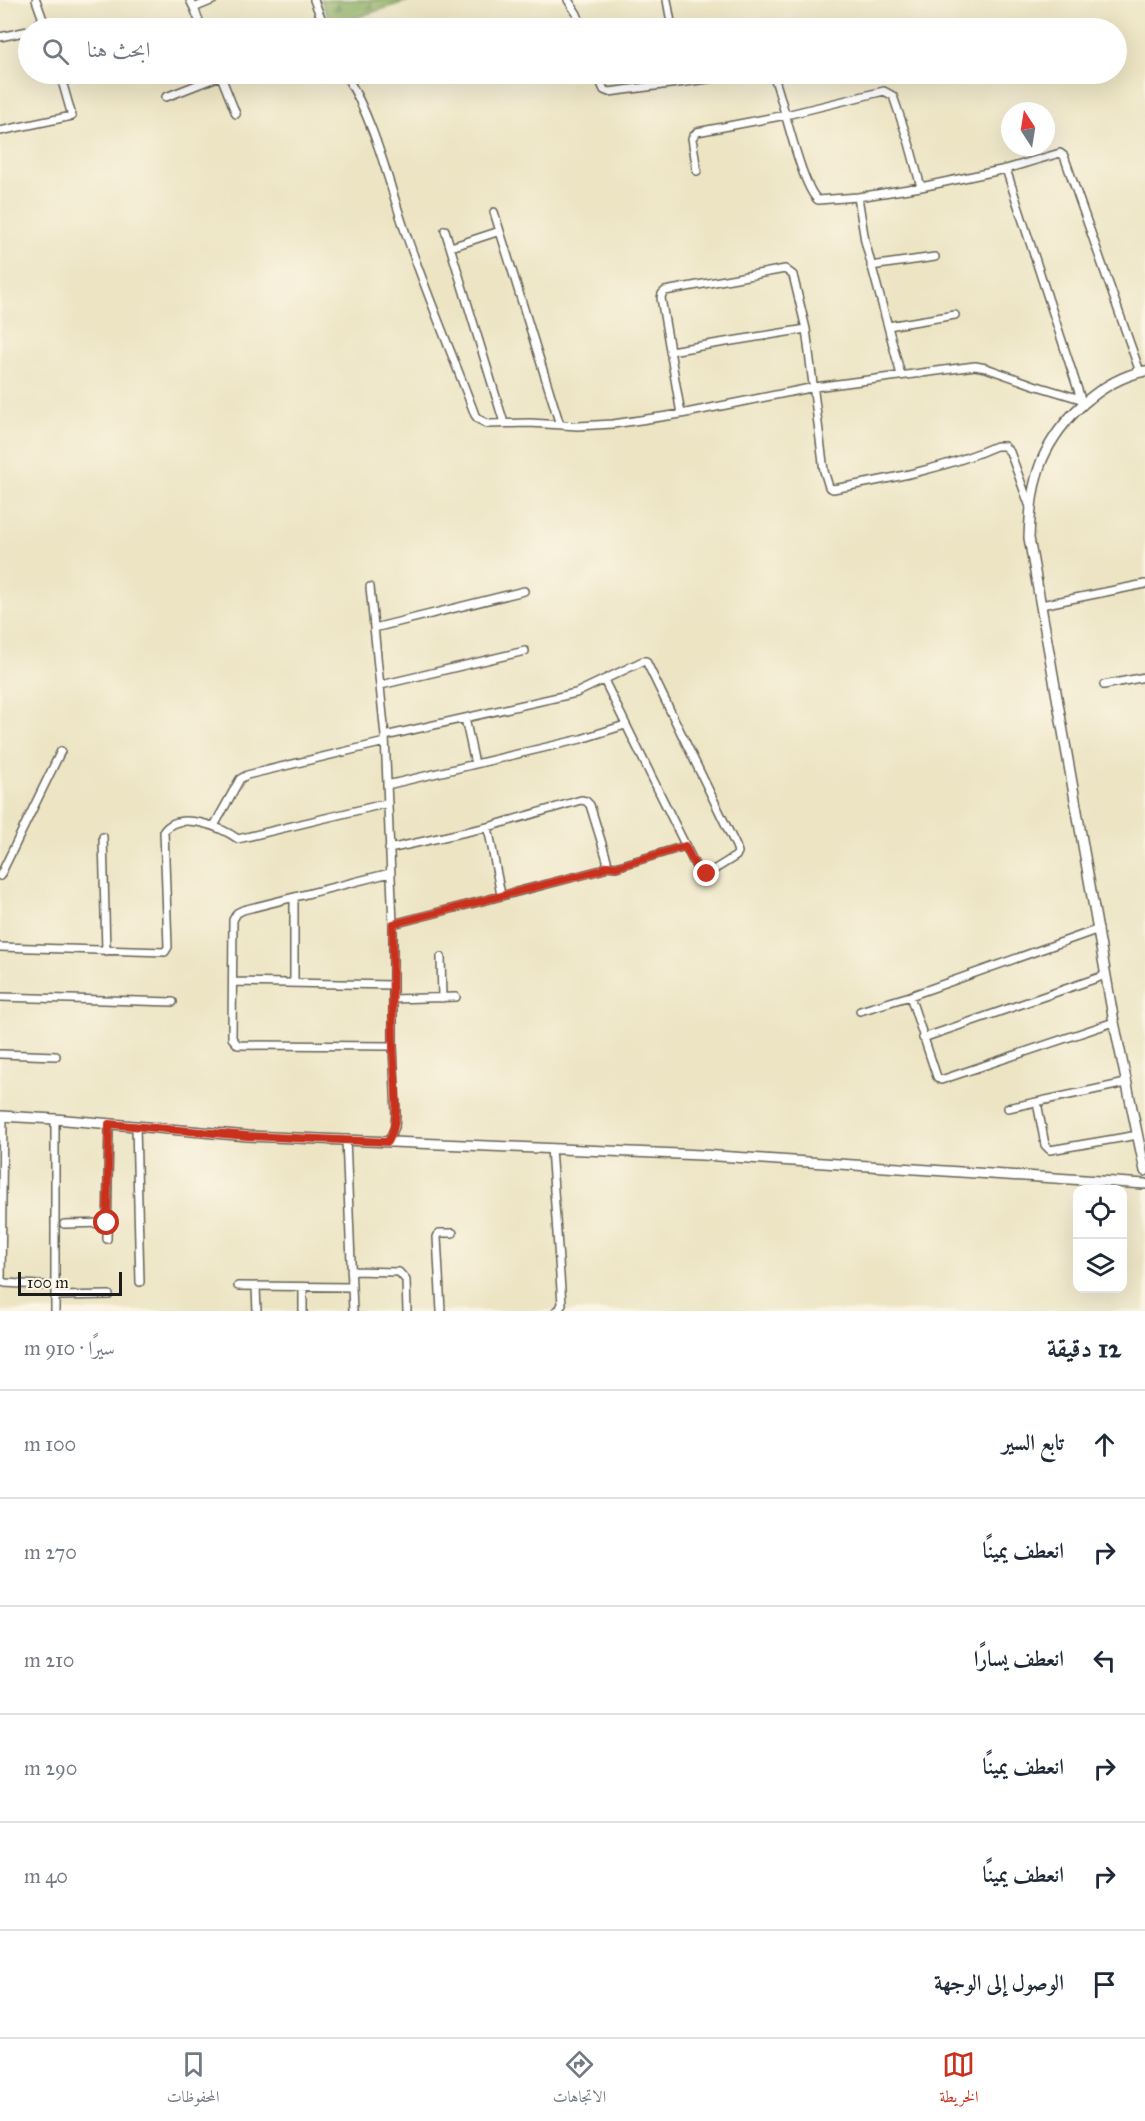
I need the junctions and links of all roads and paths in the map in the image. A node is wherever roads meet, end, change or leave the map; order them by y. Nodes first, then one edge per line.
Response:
1 (36, 0) edge
2 (190, 0) edge
3 (213, 0) edge
4 (314, 0) edge
5 (568, 0) edge
6 (667, 0) edge
7 (194, 8) junction
8 (42, 18) edge
9 (198, 18) edge
10 (321, 18) edge
11 (578, 18) edge
12 (670, 18) edge
13 (18, 33) edge
14 (0, 37) edge
15 (63, 84) edge
16 (199, 84) edge
17 (224, 84) edge
18 (351, 84) edge
19 (601, 84) edge
20 (670, 84) edge
21 (776, 84) edge
22 (166, 98) dead end
23 (236, 114) dead end
24 (786, 115) junction
25 (0, 131) edge
26 (1006, 169) junction
27 (697, 171) dead end
28 (921, 187) junction
29 (858, 197) junction
30 (494, 212) dead end
31 (445, 230) dead end
32 (500, 231) junction
33 (451, 247) junction
34 (935, 256) dead end
35 (871, 266) junction
36 (955, 315) dead end
37 (888, 326) junction
38 (806, 329) junction
39 (670, 351) junction
40 (1143, 371) edge
41 (901, 375) junction
42 (815, 387) junction
43 (1084, 400) junction
44 (681, 414) junction
45 (504, 423) junction
46 (560, 425) junction
47 (1030, 507) junction
48 (1145, 584) edge
49 (370, 587) dead end
50 (524, 591) dead end
51 (1041, 605) junction
52 (374, 628) junction
53 (525, 651) dead end
54 (1145, 677) edge
55 (604, 680) junction
56 (381, 685) junction
57 (1104, 686) dead end
58 (465, 718) junction
59 (625, 725) junction
60 (385, 739) junction
61 (61, 751) dead end
62 (475, 764) junction
63 (387, 784) junction
64 (388, 803) junction
65 (214, 825) junction
66 (488, 828) junction
67 (103, 837) dead end
68 (685, 846) junction
69 (389, 849) junction
70 (607, 866) junction
71 (390, 873) junction
72 (0, 876) edge
73 (501, 896) junction
74 (294, 898) junction
75 (393, 924) junction
76 (1099, 929) junction
77 (0, 947) edge
78 (106, 951) junction
79 (441, 957) dead end
80 (1106, 975) junction
81 (232, 981) junction
82 (294, 982) junction
83 (393, 985) junction
84 (910, 996) junction
85 (0, 997) edge
86 (456, 997) dead end
87 (442, 998) junction
88 (393, 999) junction
89 (173, 1002) dead end
90 (860, 1011) dead end
91 (1114, 1022) junction
92 (923, 1038) junction
93 (393, 1046) junction
94 (0, 1054) edge
95 (56, 1056) dead end
96 (1126, 1083) junction
97 (1037, 1102) junction
98 (1008, 1108) dead end
99 (1, 1116) edge
100 (55, 1119) junction
101 (109, 1124) junction
102 (136, 1126) junction
103 (1138, 1135) junction
104 (345, 1139) junction
105 (388, 1142) junction
106 (551, 1148) junction
107 (1145, 1171) edge
108 (1145, 1184) edge
109 (107, 1223) junction
110 (64, 1224) dead end
111 (453, 1233) dead end
112 (107, 1239) dead end
113 (351, 1271) junction
114 (140, 1282) dead end
115 (56, 1286) junction
116 (238, 1286) dead end
117 (256, 1287) junction
118 (303, 1287) junction
119 (352, 1287) junction
120 (109, 1295) dead end
121 (56, 1296) junction
122 (55, 1311) edge
123 (257, 1311) edge
124 (303, 1311) edge
125 (353, 1311) edge
126 (407, 1311) edge
127 (441, 1311) edge
128 (556, 1311) edge

1 - 8 street
2 - 7 street
3 - 7 street
4 - 10 street
5 - 11 street
6 - 12 street
7 - 9 street
13 - 14 street
15 - 25 street
16 - 22 street
17 - 23 street
18 - 45 street
19 - 20 street
21 - 24 street
24 - 27 street
24 - 28 street
24 - 29 street
26 - 28 street
26 - 40 street
26 - 43 street
28 - 29 street
29 - 35 street
30 - 32 street
31 - 33 street
32 - 33 street
32 - 46 street
33 - 45 street
34 - 35 street
35 - 37 street
36 - 37 street
37 - 41 street
38 - 39 street
38 - 39 street
38 - 42 street
39 - 44 street
40 - 43 street
41 - 42 street
41 - 43 street
42 - 44 street
42 - 47 street
43 - 47 street
44 - 46 street
45 - 46 street
47 - 51 street
48 - 51 street
49 - 52 street
50 - 52 street
51 - 76 street
52 - 56 street
53 - 56 street
54 - 57 street
55 - 58 street
55 - 59 street
55 - 68 street
56 - 60 street
58 - 60 street
58 - 62 street
59 - 62 street
59 - 68 street
60 - 63 street
60 - 65 street
61 - 72 street
62 - 63 street
63 - 64 street
64 - 65 street
64 - 69 street
65 - 78 street
66 - 69 street
66 - 70 street
66 - 73 street
67 - 78 street
68 - 70 street
69 - 71 street
70 - 73 street
71 - 74 street
71 - 75 street
73 - 75 street
74 - 81 street
74 - 82 street
75 - 83 street
76 - 80 street
76 - 84 street
77 - 78 street
79 - 87 street
80 - 91 street
80 - 92 street
81 - 82 street
81 - 93 street
82 - 83 street
83 - 88 street
84 - 90 street
84 - 92 street
85 - 89 street
86 - 87 street
87 - 88 street
88 - 93 street
91 - 92 street
91 - 96 street
93 - 105 street
94 - 95 street
96 - 97 street
96 - 103 street
97 - 98 street
97 - 103 street
99 - 100 street
99 - 115 street
100 - 101 street
100 - 115 street
101 - 102 street
101 - 109 street
102 - 104 street
102 - 114 street
103 - 107 street
104 - 105 street
104 - 113 street
105 - 106 street
106 - 108 street
106 - 128 street
109 - 110 street
109 - 112 street
111 - 127 street
113 - 119 street
113 - 126 street
115 - 121 street
116 - 117 street
117 - 118 street
117 - 123 street
118 - 119 street
118 - 124 street
119 - 125 street
120 - 121 street
121 - 122 street

